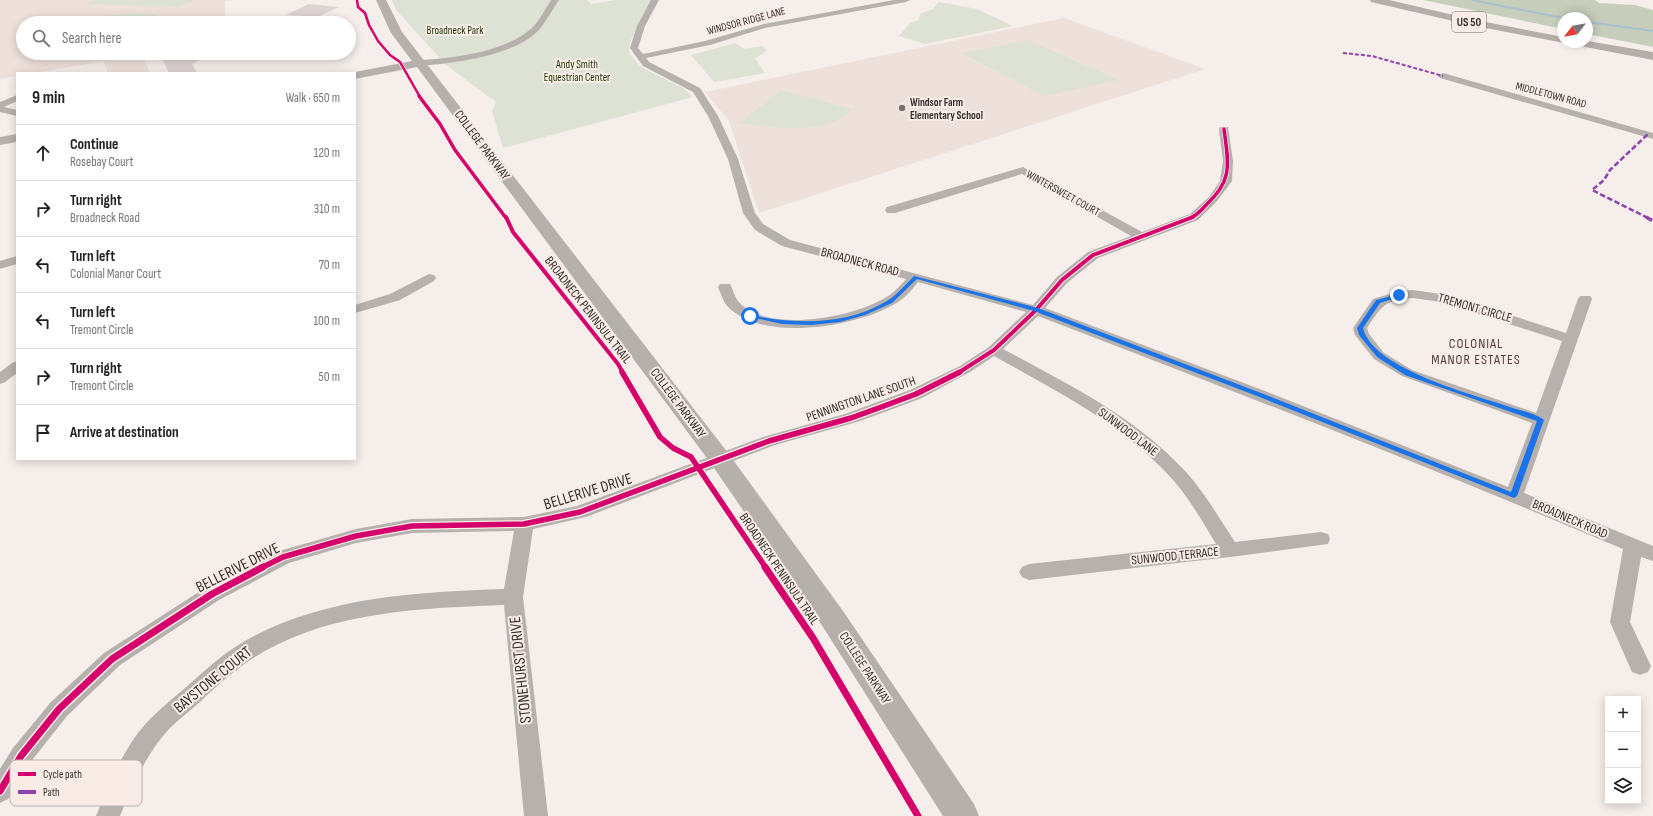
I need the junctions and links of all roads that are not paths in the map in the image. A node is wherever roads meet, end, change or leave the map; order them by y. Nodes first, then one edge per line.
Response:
1 (381, 0) edge
2 (555, 0) edge
3 (655, 0) edge
4 (906, 0) edge
5 (1375, 0) edge
6 (1399, 0) edge
7 (1406, 0) edge
8 (1427, 6) junction
9 (1557, 34) edge
10 (1557, 39) edge
11 (1593, 40) edge
12 (1593, 46) edge
13 (1653, 51) edge
14 (1653, 56) edge
15 (640, 57) junction
16 (420, 63) junction
17 (356, 75) edge
18 (1443, 76) dead end
19 (16, 98) edge
20 (0, 106) edge
21 (0, 109) edge
22 (16, 113) edge
23 (1224, 129) dead end
24 (1653, 136) edge
25 (16, 138) edge
26 (0, 141) edge
27 (891, 210) dead end
28 (1140, 236) junction
29 (16, 260) edge
30 (0, 265) edge
31 (916, 277) junction
32 (429, 278) dead end
33 (725, 287) dead end
34 (1585, 299) dead end
35 (356, 309) edge
36 (1036, 310) junction
37 (1570, 339) junction
38 (994, 350) junction
39 (1541, 420) junction
40 (720, 459) junction
41 (1514, 496) junction
42 (524, 524) junction
43 (1321, 540) dead end
44 (1633, 546) junction
45 (1230, 550) junction
46 (1653, 554) edge
47 (1029, 572) dead end
48 (513, 597) junction
49 (1640, 666) dead end
50 (19, 760) edge
51 (134, 760) edge
52 (10, 774) edge
53 (0, 791) edge
54 (112, 806) edge
55 (108, 816) edge
56 (536, 816) edge
57 (962, 816) edge

1 - 16 main road, COLLEGE PARKWAY
2 - 16 street
3 - 15 street
4 - 15 street, WINDSOR RIDGE LANE
5 - 10 highway, US 50
6 - 8 highway, US 50
7 - 8 highway
8 - 9 highway, US 50
11 - 13 highway
12 - 14 highway
15 - 31 street, BROADNECK ROAD
16 - 17 main road
16 - 40 main road, COLLEGE PARKWAY
18 - 24 street, MIDDLETOWN ROAD
19 - 20 street
21 - 22 street
23 - 28 street, PENNINGTON LANE SOUTH
25 - 26 main road
27 - 28 street, WINTERSWEET COURT
28 - 36 street, PENNINGTON LANE SOUTH
29 - 30 street
31 - 33 street
31 - 36 street, BROADNECK ROAD
32 - 35 street
34 - 37 street
36 - 38 street, PENNINGTON LANE SOUTH
36 - 41 street, BROADNECK ROAD
37 - 39 street
37 - 39 street, TREMONT CIRCLE
38 - 40 street, PENNINGTON LANE SOUTH
38 - 45 street, SUNWOOD LANE
39 - 41 street
40 - 42 street, BELLERIVE DRIVE
40 - 57 main road, COLLEGE PARKWAY
41 - 44 street, BROADNECK ROAD
42 - 48 street, STONEHURST DRIVE
42 - 50 street, BELLERIVE DRIVE
43 - 45 street, SUNWOOD TERRACE
44 - 46 street, BROADNECK ROAD
44 - 49 street
45 - 47 street, SUNWOOD TERRACE
48 - 51 street, BAYSTONE COURT
48 - 56 street, STONEHURST DRIVE
52 - 53 street, BELLERIVE DRIVE
54 - 55 street, BAYSTONE COURT

